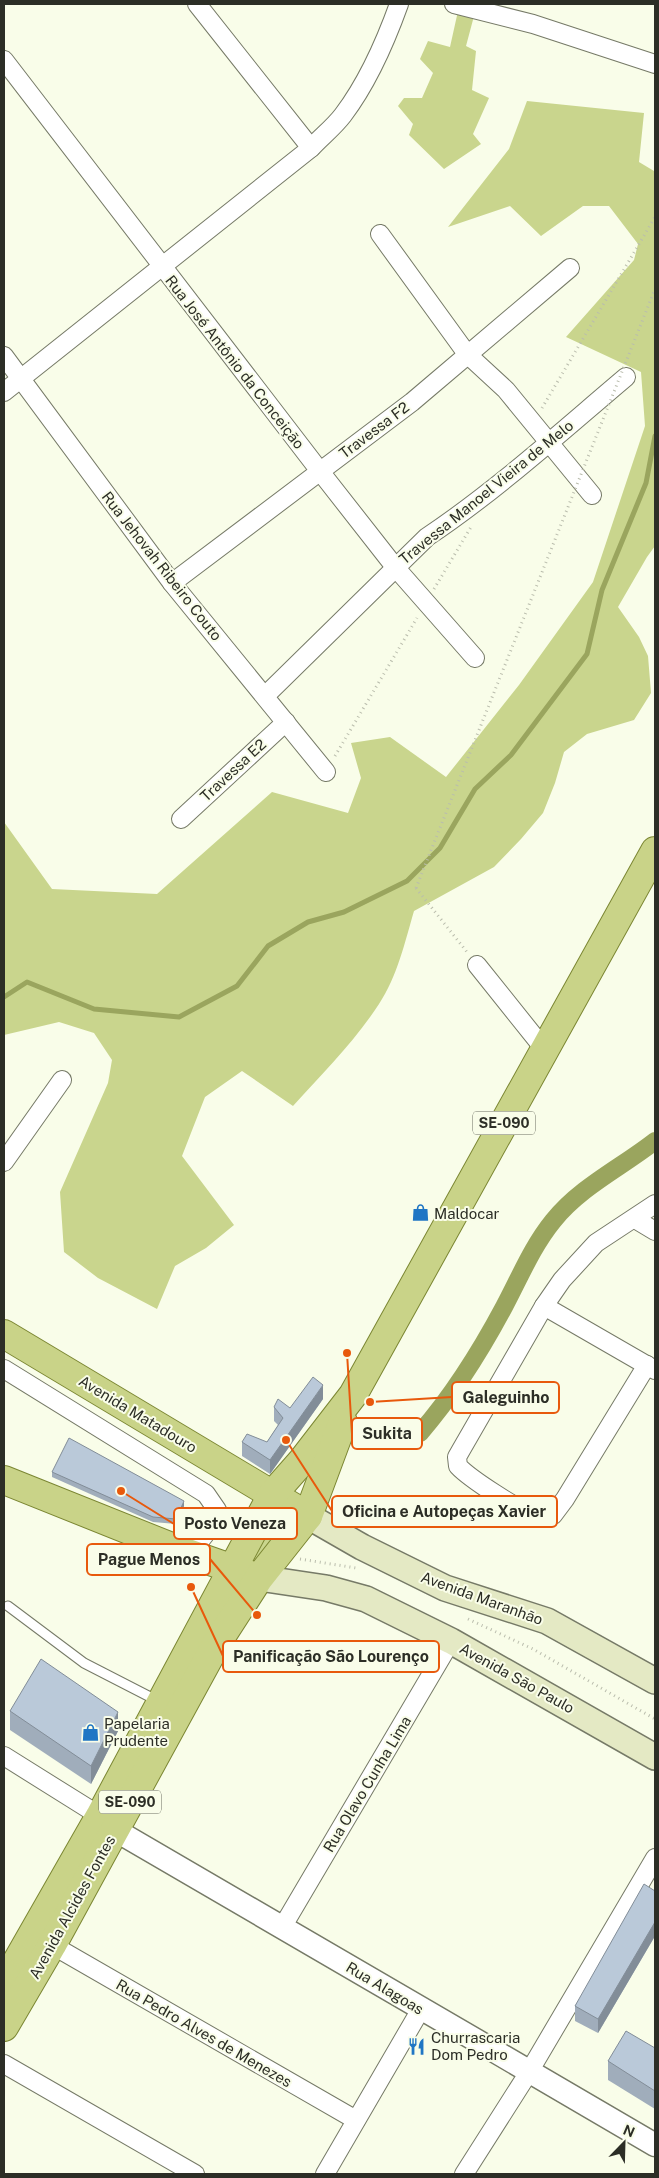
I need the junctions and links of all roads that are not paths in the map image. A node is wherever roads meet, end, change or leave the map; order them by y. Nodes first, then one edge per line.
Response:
1 (197, 4) edge
2 (399, 4) edge
3 (454, 4) edge
4 (4, 60) edge
5 (655, 64) edge
6 (311, 148) junction
7 (380, 234) dead end
8 (162, 266) junction
9 (570, 268) dead end
10 (467, 354) junction
11 (4, 356) edge
12 (626, 378) dead end
13 (21, 379) junction
14 (4, 392) edge
15 (548, 443) junction
16 (319, 470) junction
17 (592, 495) dead end
18 (395, 567) junction
19 (172, 583) junction
20 (475, 658) dead end
21 (265, 696) junction
22 (286, 722) junction
23 (326, 772) dead end
24 (181, 819) dead end
25 (655, 850) edge
26 (477, 965) road end
27 (545, 1050) junction
28 (62, 1080) dead end
29 (4, 1162) edge
30 (655, 1204) edge
31 (635, 1218) junction
32 (655, 1231) edge
33 (544, 1306) junction
34 (4, 1334) edge
35 (651, 1368) edge
36 (4, 1370) edge
37 (353, 1395) junction
38 (4, 1480) edge
39 (272, 1494) junction
40 (308, 1516) junction
41 (190, 1554) junction
42 (232, 1569) junction
43 (259, 1578) junction
44 (8, 1606) dead end
45 (451, 1641) junction
46 (655, 1681) edge
47 (161, 1702) junction
48 (4, 1756) edge
49 (655, 1757) edge
50 (108, 1823) junction
51 (655, 1858) edge
52 (283, 1926) junction
53 (52, 1945) junction
54 (4, 1984) edge
55 (421, 2009) junction
56 (4, 2027) edge
57 (4, 2064) edge
58 (529, 2072) junction
59 (356, 2120) junction
60 (655, 2146) edge
61 (195, 2174) edge
62 (325, 2174) edge
63 (464, 2174) edge

1 - 6 street
2 - 6 street
3 - 5 street
4 - 8 street, Rua José Antônio da Conceição
6 - 8 street
7 - 10 street
8 - 13 street
8 - 16 street, Rua José Antônio da Conceição
9 - 10 street, Travessa F2
10 - 15 street
10 - 16 street, Travessa F2
11 - 13 street, Rua Jehovah Ribeiro Couto
12 - 15 street, Travessa Manoel Vieira de Melo
13 - 14 street
13 - 19 street, Rua Jehovah Ribeiro Couto
15 - 17 street
15 - 18 street, Travessa Manoel Vieira de Melo
16 - 18 street, Rua José Antônio da Conceição
16 - 19 street, Travessa F2
18 - 20 street, Rua José Antônio da Conceição
18 - 21 street, Travessa Manoel Vieira de Melo
19 - 21 street, Rua Jehovah Ribeiro Couto
21 - 22 street, Rua Jehovah Ribeiro Couto
22 - 23 street, Rua Jehovah Ribeiro Couto
22 - 24 street, Travessa E2
25 - 27 main road, SE-090
26 - 27 street
27 - 37 main road, SE-090
28 - 29 street
30 - 31 street
31 - 32 street
31 - 33 street
33 - 35 street
33 - 35 street
34 - 39 main road, Avenida Matadouro
36 - 41 street
37 - 39 main road, SE-090
37 - 40 main road, SE-090
38 - 41 main road
39 - 40 main road, Avenida Matadouro
39 - 42 main road, SE-090
40 - 43 main road, SE-090
40 - 46 main road, Avenida Maranhão
41 - 42 main road
42 - 43 main road
42 - 47 main road, Avenida Alcides Fontes / SE-090
43 - 45 main road, Avenida São Paulo
43 - 50 main road, Avenida Alcides Fontes / SE-090
44 - 47 lane
45 - 49 main road, Avenida São Paulo
45 - 52 street, Rua Olavo Cunha Lima
47 - 50 main road, Avenida Alcides Fontes / SE-090
48 - 50 street, Rua Alagoas
50 - 52 street, Rua Alagoas
50 - 53 main road, Avenida Alcides Fontes / SE-090
50 - 54 main road, Avenida Alcides Fontes / SE-090
51 - 58 street
52 - 55 street, Rua Alagoas
53 - 56 main road, Avenida Alcides Fontes / SE-090
53 - 59 street, Rua Pedro Alves de Menezes
55 - 58 street, Rua Alagoas
55 - 59 street
57 - 61 street
58 - 60 street, Rua Alagoas
58 - 63 street
59 - 62 street

